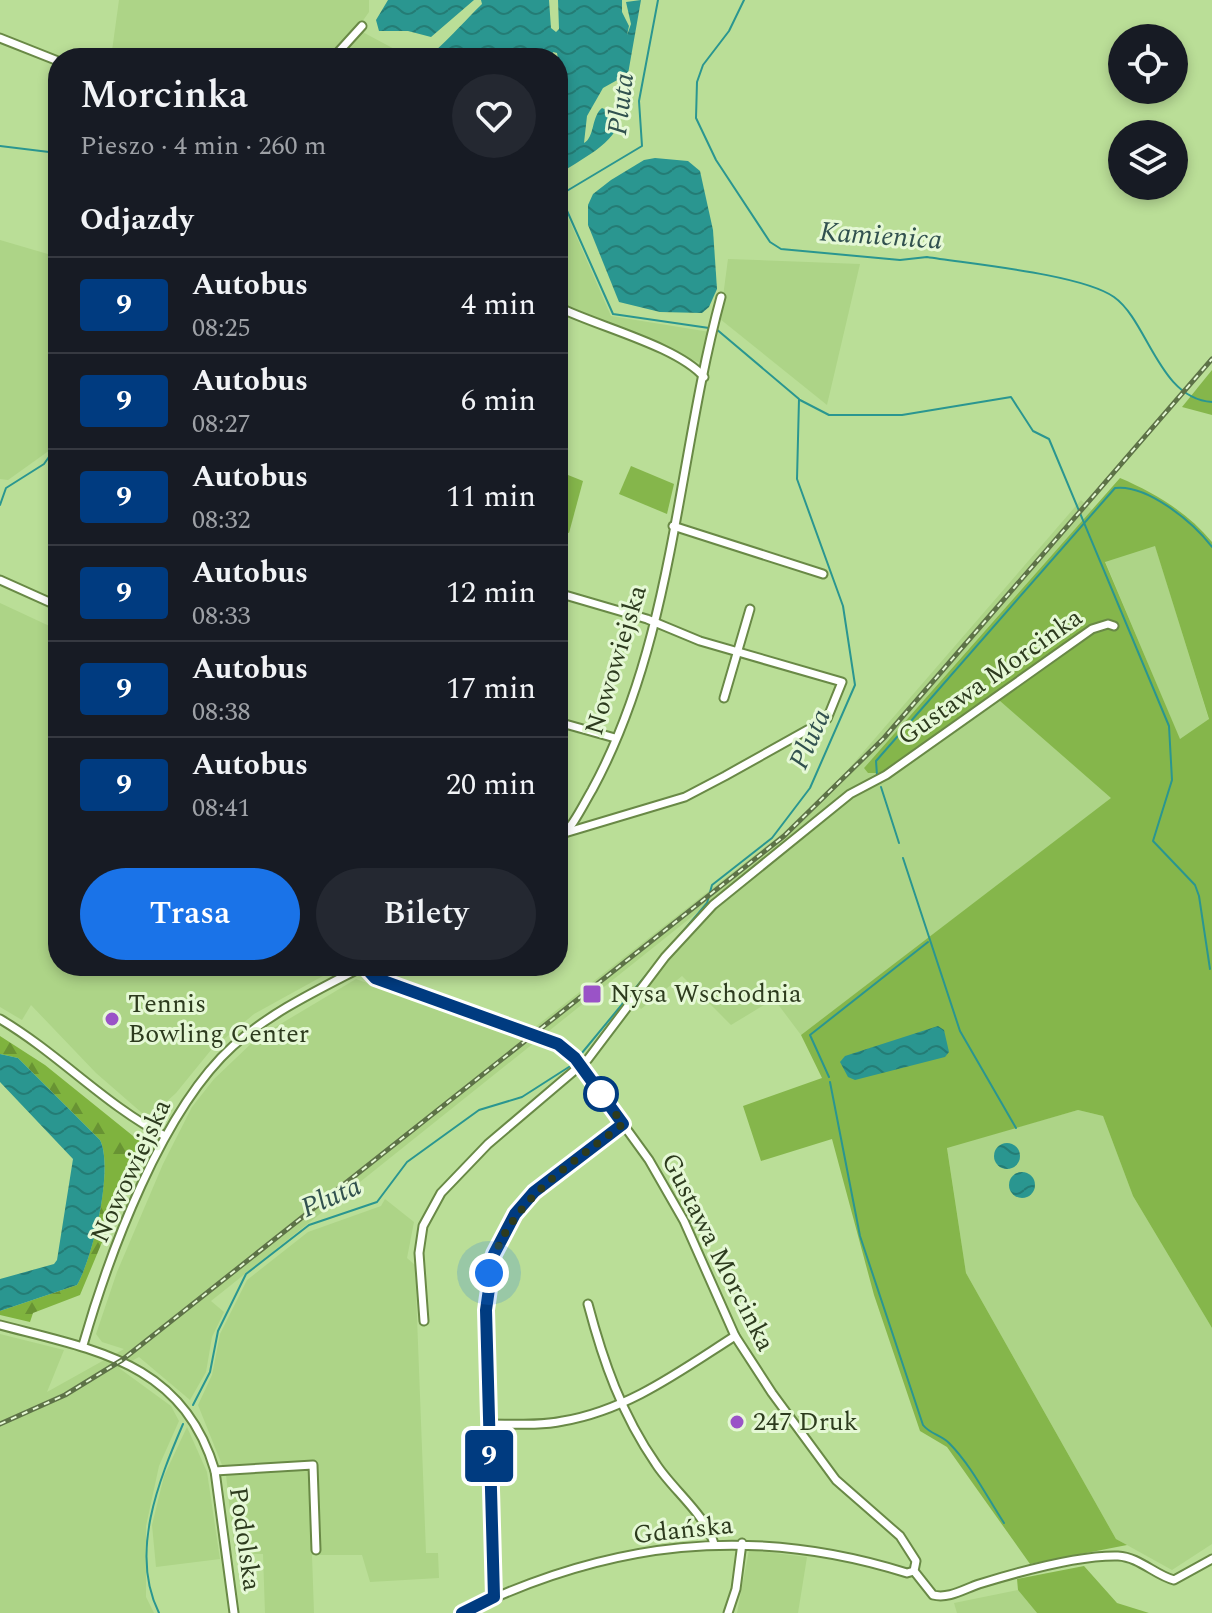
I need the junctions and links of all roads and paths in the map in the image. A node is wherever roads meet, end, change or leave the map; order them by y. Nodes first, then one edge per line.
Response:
1 (362, 26) dead end
2 (0, 38) edge
3 (342, 48) edge
4 (48, 57) edge
5 (721, 297) dead end
6 (568, 312) edge
7 (704, 377) junction
8 (673, 526) junction
9 (823, 574) dead end
10 (0, 580) edge
11 (568, 596) edge
12 (48, 602) edge
13 (750, 609) dead end
14 (652, 623) junction
15 (1114, 626) dead end
16 (737, 652) junction
17 (724, 698) dead end
18 (568, 725) edge
19 (615, 738) junction
20 (568, 832) joint
21 (344, 976) edge
22 (373, 976) edge
23 (0, 1019) edge
24 (578, 1063) junction
25 (623, 1124) junction
26 (165, 1136) junction
27 (588, 1304) dead end
28 (424, 1321) dead end
29 (0, 1325) edge
30 (735, 1336) junction
31 (83, 1345) junction
32 (621, 1404) junction
33 (488, 1424) junction
34 (215, 1471) junction
35 (742, 1543) junction
36 (714, 1544) junction
37 (316, 1550) dead end
38 (1212, 1559) edge
39 (914, 1571) junction
40 (494, 1597) junction
41 (234, 1613) edge
42 (462, 1613) edge
43 (728, 1613) edge

1 - 3 street
2 - 4 street
5 - 7 street, Nowowiejska
6 - 7 street
7 - 8 street, Nowowiejska
8 - 9 street
8 - 14 street, Nowowiejska
10 - 12 street
11 - 14 street
13 - 16 street
14 - 16 street
14 - 19 street, Nowowiejska
15 - 24 street, Gustawa Morcinka
16 - 17 street
16 - 20 street
18 - 19 street
19 - 20 street, Nowowiejska
21 - 26 street, Nowowiejska
22 - 24 street, Gustawa Morcinka
23 - 26 street
24 - 25 street, Gustawa Morcinka
24 - 28 street, Gustawa Morcinka
25 - 30 street, Gustawa Morcinka
25 - 33 street
26 - 31 street, Nowowiejska
27 - 32 street
29 - 31 street
30 - 32 street
30 - 39 street, Gustawa Morcinka
31 - 34 street, Podolska
32 - 33 street
32 - 36 street
33 - 40 street
34 - 37 street, Podolska
34 - 41 street, Podolska
35 - 36 street, Gdańska
35 - 39 street, Gdańska
35 - 43 street
36 - 40 street, Gdańska
38 - 39 street, Gustawa Morcinka
40 - 42 street, Gdańska

